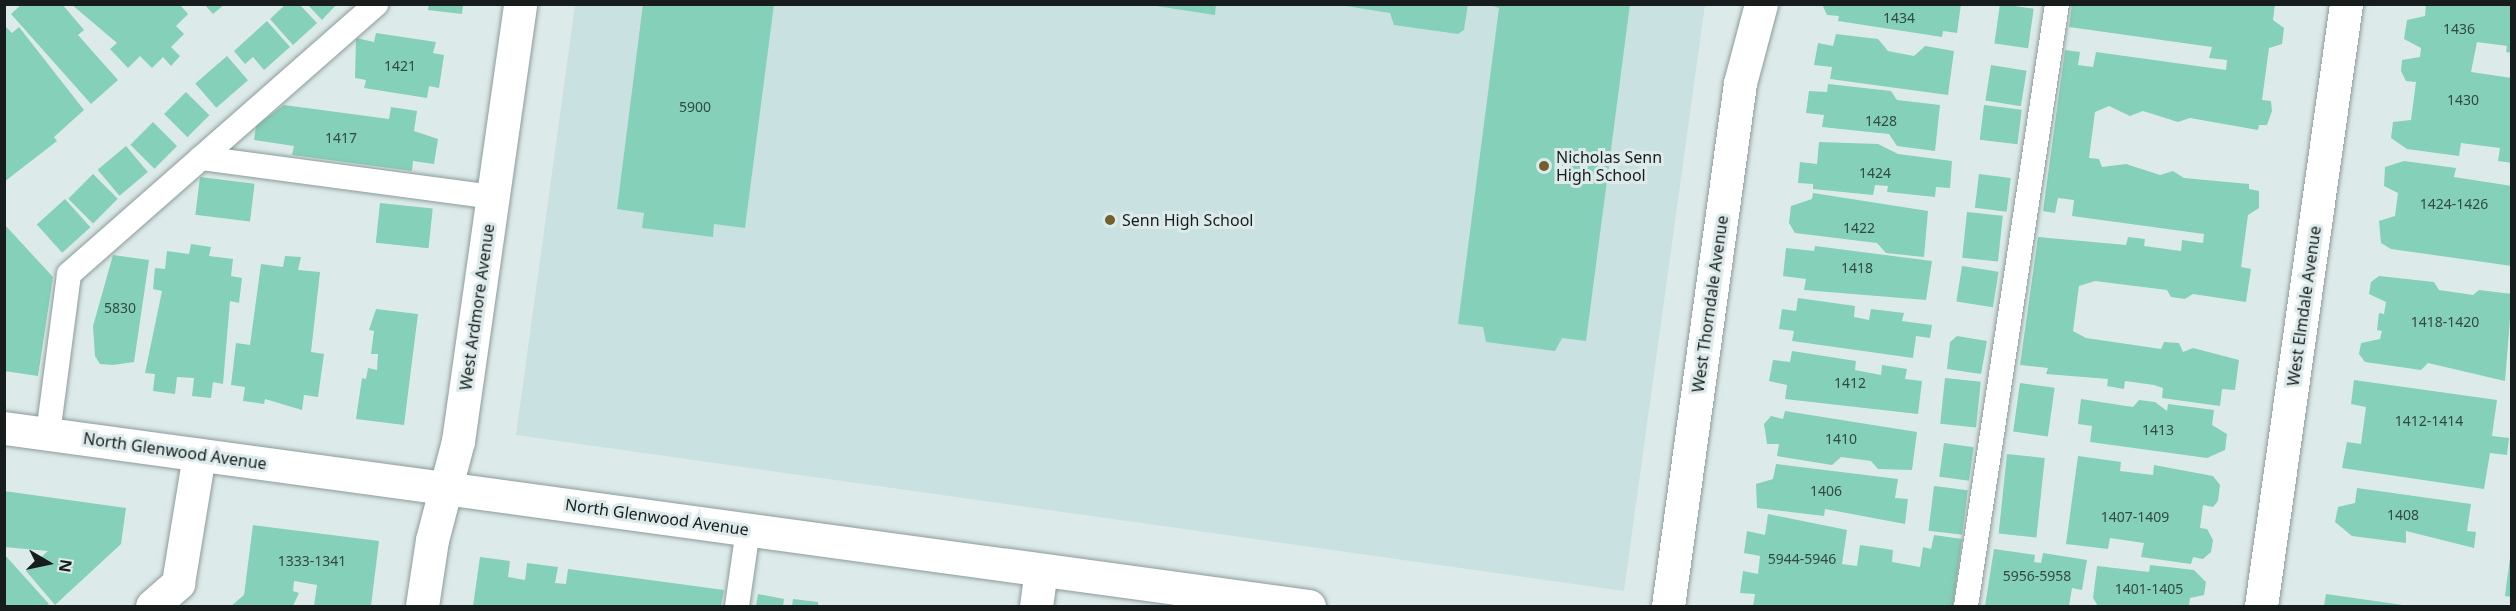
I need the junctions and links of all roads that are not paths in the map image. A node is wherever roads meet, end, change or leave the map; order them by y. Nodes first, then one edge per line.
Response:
1 (376, 4) edge
2 (520, 4) edge
3 (1761, 4) edge
4 (2057, 4) edge
5 (2346, 4) edge
6 (201, 158) junction
7 (493, 197) junction
8 (4, 428) edge
9 (48, 434) junction
10 (199, 455) junction
11 (444, 488) junction
12 (748, 530) junction
13 (1041, 570) junction
14 (152, 606) edge
15 (422, 606) edge
16 (737, 606) edge
17 (1035, 606) edge
18 (1309, 606) edge
19 (1668, 606) edge
20 (1966, 606) edge
21 (2261, 606) edge

1 - 6 lane
2 - 7 street, West Ardmore Avenue
3 - 19 street, West Thorndale Avenue
4 - 20 lane
5 - 21 street, West Elmdale Avenue
6 - 7 lane
6 - 9 lane
7 - 11 street, West Ardmore Avenue
8 - 9 street, North Glenwood Avenue
9 - 10 street, North Glenwood Avenue
10 - 11 street, North Glenwood Avenue
10 - 14 street
11 - 12 street, North Glenwood Avenue
11 - 15 street, West Ardmore Avenue
12 - 13 street, North Glenwood Avenue
12 - 16 lane
13 - 17 street
13 - 18 street, North Glenwood Avenue

